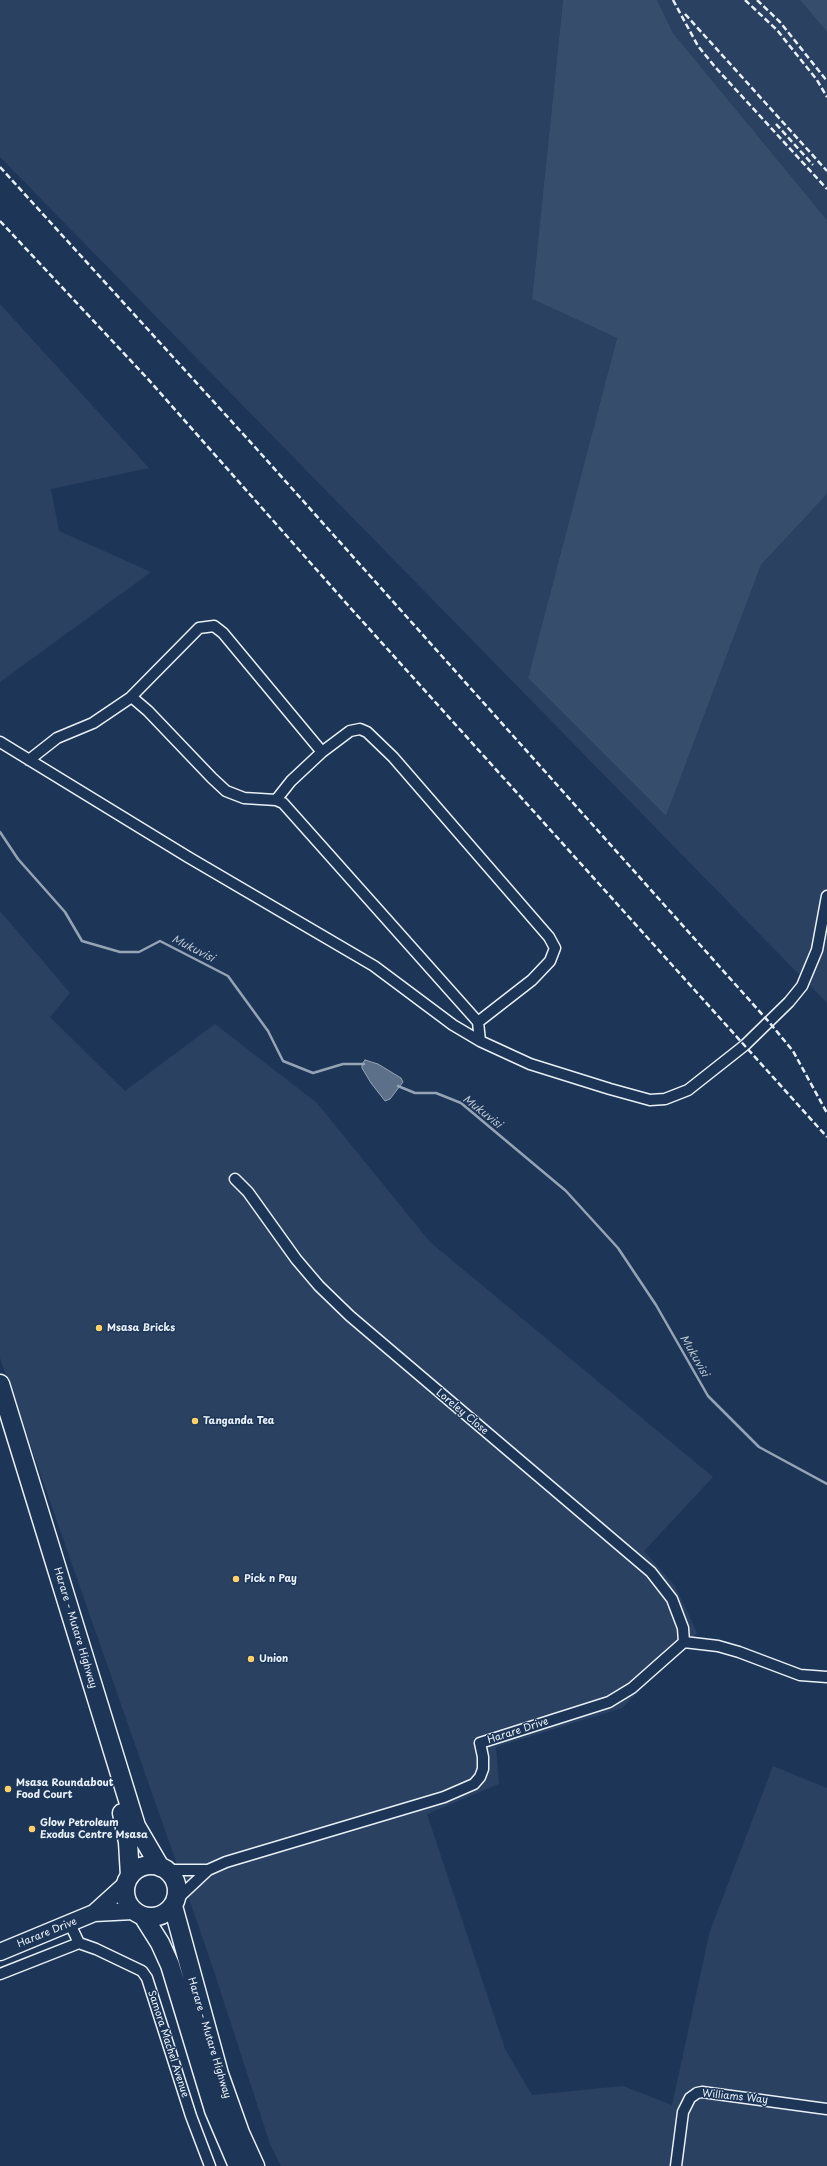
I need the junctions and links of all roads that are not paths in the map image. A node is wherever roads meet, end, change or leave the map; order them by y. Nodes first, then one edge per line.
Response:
1 (130, 698) junction
2 (0, 742) edge
3 (322, 752) junction
4 (29, 760) junction
5 (276, 800) junction
6 (827, 896) edge
7 (478, 1022) junction
8 (480, 1041) junction
9 (236, 1179) dead end
10 (0, 1384) edge
11 (0, 1422) edge
12 (684, 1642) junction
13 (827, 1677) edge
14 (163, 1868) junction
15 (208, 1870) junction
16 (128, 1880) junction
17 (174, 1904) junction
18 (94, 1913) junction
19 (138, 1914) junction
20 (70, 1924) junction
21 (79, 1943) junction
22 (0, 1952) edge
23 (0, 1974) edge
24 (827, 2109) edge
25 (210, 2166) edge
26 (238, 2166) edge
27 (255, 2166) edge
28 (676, 2166) edge

1 - 3 street
1 - 4 street
1 - 5 street
2 - 4 street
3 - 5 street
3 - 7 street
4 - 8 street
5 - 7 street
6 - 8 street
7 - 8 street
9 - 12 street, Loreley Close
10 - 14 highway, Harare - Mutare Highway
11 - 16 highway, Harare - Mutare Highway
12 - 13 street
12 - 15 street, Harare Drive
14 - 15 street, Harare Drive
14 - 16 highway
14 - 17 highway
15 - 17 street, Harare Drive
16 - 18 main road, Harare Drive
16 - 19 highway
17 - 19 highway
17 - 27 highway, Harare - Mutare Highway
18 - 19 main road, Harare Drive
18 - 20 main road, Harare Drive
19 - 26 highway, Harare - Mutare Highway
20 - 21 street
20 - 22 main road, Harare Drive
21 - 23 street, Harare Drive
21 - 25 street, Samora Machel Avenue
24 - 28 street, Williams Way

